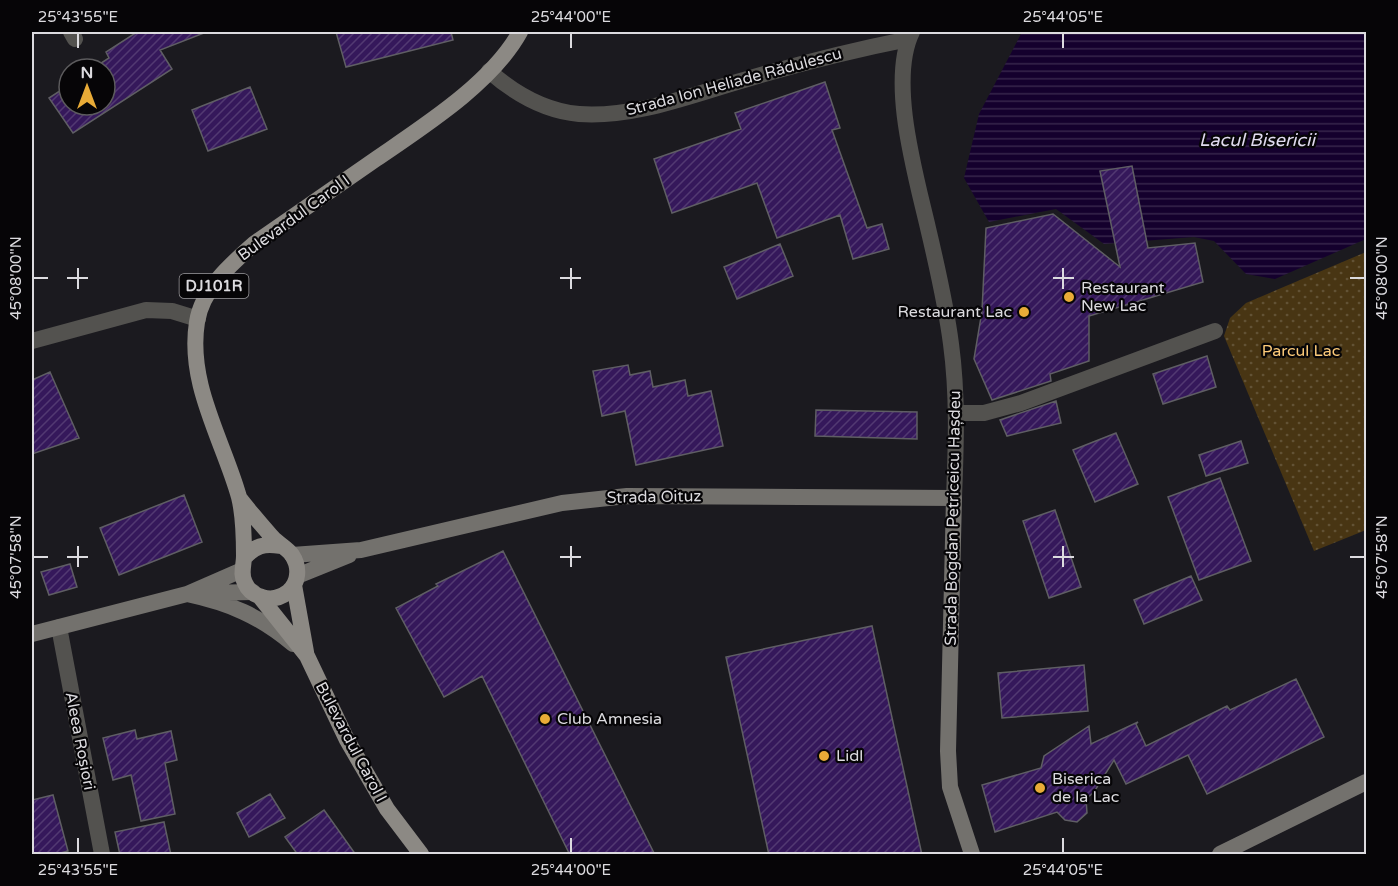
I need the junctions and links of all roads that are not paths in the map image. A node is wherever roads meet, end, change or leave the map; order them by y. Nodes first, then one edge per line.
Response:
1 (520, 32) edge
2 (910, 35) edge
3 (489, 71) junction
4 (198, 318) junction
5 (1215, 331) dead end
6 (32, 341) edge
7 (957, 413) junction
8 (954, 498) junction
9 (240, 499) junction
10 (286, 550) junction
11 (360, 550) junction
12 (243, 564) junction
13 (295, 581) junction
14 (187, 594) junction
15 (256, 594) junction
16 (59, 627) junction
17 (32, 634) edge
18 (307, 656) junction
19 (1366, 782) edge
20 (102, 855) edge
21 (421, 855) edge
22 (972, 855) edge
23 (1220, 855) edge

1 - 3 main road, Bulevardul Carol I / DJ101R
2 - 3 street, Strada Ion Heliade Rădulescu
2 - 7 street, Strada Bogdan Petriceicu Hașdeu
3 - 4 main road, Bulevardul Carol I / DJ101R
4 - 6 street
4 - 9 main road, Bulevardul Carol I / DJ101R
5 - 7 street
7 - 8 street, Strada Bogdan Petriceicu Hașdeu
8 - 11 main road, Strada Oituz
8 - 22 main road, Strada Bogdan Petriceicu Hașdeu
9 - 10 main road, Bulevardul Carol I / DJ101R
9 - 12 main road, Bulevardul Carol I / DJ101R
10 - 11 main road, Strada Oituz
10 - 12 main road
10 - 13 main road, Bulevardul Carol I
11 - 13 main road, Strada Oituz
12 - 14 main road
12 - 15 main road, Bulevardul Carol I
13 - 15 main road
13 - 18 main road, Bulevardul Carol I
14 - 15 main road
14 - 16 main road
14 - 18 main road
15 - 18 main road, Bulevardul Carol I
16 - 17 main road
16 - 20 street, Aleea Roșiori
18 - 21 main road, Bulevardul Carol I
19 - 23 main road

